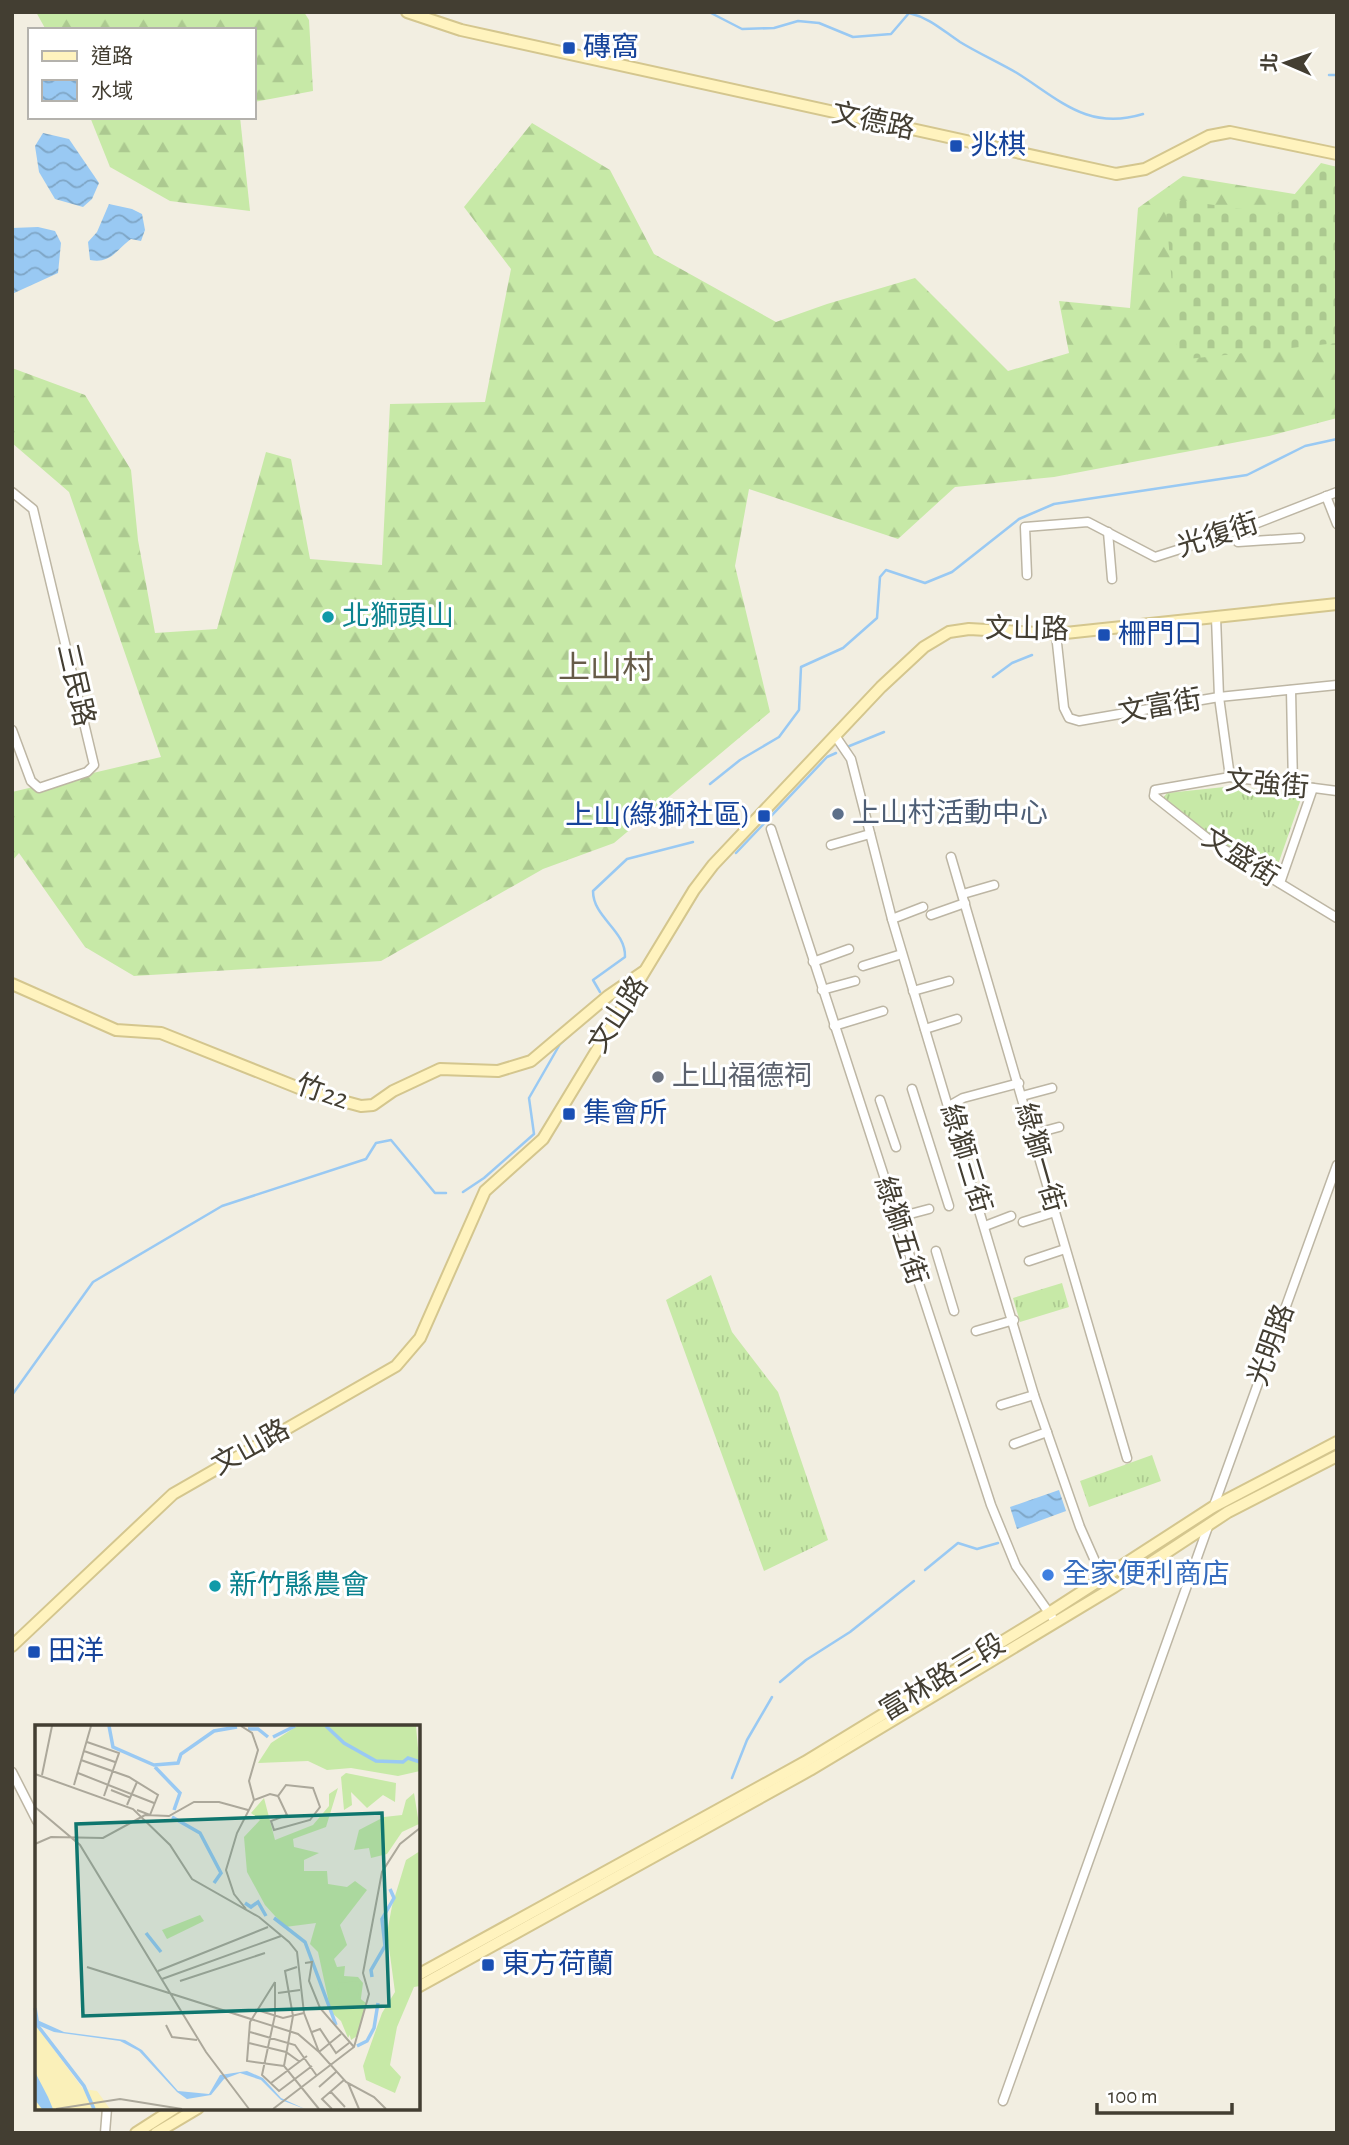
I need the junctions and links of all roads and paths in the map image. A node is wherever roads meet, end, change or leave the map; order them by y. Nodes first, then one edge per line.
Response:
1 (407, 12) edge
2 (1337, 154) edge
3 (12, 492) edge
4 (1337, 492) edge
5 (1326, 496) junction
6 (1337, 524) edge
7 (1237, 531) junction
8 (1108, 532) junction
9 (1300, 538) dead end
10 (1027, 575) dead end
11 (1112, 579) dead end
12 (1337, 604) edge
13 (1216, 617) junction
14 (1056, 634) junction
15 (1337, 685) edge
16 (1291, 690) junction
17 (1219, 697) junction
18 (12, 730) edge
19 (836, 737) junction
20 (1230, 777) junction
21 (1293, 786) junction
22 (1313, 788) junction
23 (1155, 790) joint
24 (1337, 791) edge
25 (771, 829) dead end
26 (870, 834) junction
27 (831, 845) dead end
28 (951, 857) dead end
29 (1280, 883) junction
30 (994, 885) dead end
31 (964, 898) junction
32 (923, 907) dead end
33 (931, 915) dead end
34 (1337, 918) edge
35 (892, 919) junction
36 (849, 949) dead end
37 (902, 954) junction
38 (813, 962) junction
39 (863, 966) dead end
40 (649, 969) junction
41 (855, 981) dead end
42 (949, 981) dead end
43 (12, 984) edge
44 (822, 990) junction
45 (913, 992) junction
46 (883, 1010) dead end
47 (957, 1019) dead end
48 (834, 1026) junction
49 (925, 1029) junction
50 (1018, 1083) junction
51 (1052, 1088) dead end
52 (912, 1089) dead end
53 (1022, 1096) junction
54 (880, 1100) dead end
55 (949, 1106) junction
56 (1059, 1127) dead end
57 (1033, 1134) junction
58 (895, 1147) dead end
59 (1337, 1165) edge
60 (949, 1206) dead end
61 (929, 1209) dead end
62 (1055, 1212) junction
63 (1011, 1216) dead end
64 (895, 1218) junction
65 (1023, 1222) dead end
66 (985, 1226) junction
67 (1065, 1249) junction
68 (936, 1251) dead end
69 (1029, 1261) dead end
70 (954, 1311) dead end
71 (1014, 1320) junction
72 (976, 1331) dead end
73 (1034, 1395) junction
74 (1002, 1405) dead end
75 (1047, 1432) junction
76 (1337, 1442) edge
77 (1014, 1444) dead end
78 (1337, 1456) edge
79 (1127, 1458) dead end
80 (1213, 1507) junction
81 (1208, 1525) junction
82 (1103, 1579) junction
83 (1053, 1618) junction
84 (12, 1646) edge
85 (12, 1772) edge
86 (35, 1817) edge
87 (545, 1909) junction
88 (420, 1974) edge
89 (420, 1986) edge
90 (1003, 2101) dead end
91 (107, 2110) edge
92 (172, 2110) edge
93 (195, 2110) edge
94 (105, 2133) edge
95 (136, 2133) edge
96 (156, 2133) edge

1 - 2 main road, 文德路
3 - 18 street, 三民路
4 - 5 street, 光復街
5 - 6 street
5 - 7 street, 光復街
7 - 8 street, 光復街
7 - 9 street
8 - 10 street, 光復街
8 - 11 street
12 - 13 main road, 文山路
13 - 14 main road, 文山路
13 - 17 street
14 - 17 street, 文富街
14 - 19 main road, 文山路
15 - 16 street, 文富街
16 - 17 street, 文富街
16 - 21 street
17 - 20 street
19 - 26 street, 綠獅三街
19 - 40 main road, 文山路
20 - 21 street, 文強街
20 - 23 street, 文強街
21 - 22 street, 文強街
22 - 24 street, 文強街
22 - 29 street
23 - 29 street, 文盛街
25 - 38 street, 綠獅五街
26 - 27 street
26 - 35 street, 綠獅三街
28 - 31 street, 綠獅一街
29 - 34 street, 文盛街
30 - 31 street
31 - 33 street
31 - 50 street, 綠獅一街
32 - 35 street
35 - 37 street, 綠獅三街
36 - 38 street
37 - 39 street
37 - 45 street, 綠獅三街
38 - 44 street, 綠獅五街
40 - 43 main road, 竹22 / 竹22
40 - 84 main road, 文山路
41 - 44 street
42 - 45 street
44 - 48 street, 綠獅五街
45 - 49 street, 綠獅三街
46 - 48 street
47 - 49 street
48 - 64 street, 綠獅五街
49 - 55 street, 綠獅三街
50 - 53 street, 綠獅一街
50 - 55 street
51 - 53 street
52 - 60 street
53 - 57 street, 綠獅一街
54 - 58 street
55 - 66 street, 綠獅三街
56 - 57 street
57 - 62 street, 綠獅一街
59 - 80 street, 光明路
61 - 64 street
62 - 65 street
62 - 67 street, 綠獅一街
63 - 66 street
64 - 83 street, 綠獅五街
66 - 71 street, 綠獅三街
67 - 69 street
67 - 79 street, 綠獅一街
68 - 70 street
71 - 72 street
71 - 73 street, 綠獅三街
73 - 74 street
73 - 75 street, 綠獅三街
75 - 77 street
75 - 82 street, 綠獅三街
76 - 80 main road, 富林路三段
78 - 81 main road, 富林路三段
80 - 81 street, 光明路
80 - 82 main road, 富林路三段
81 - 83 main road, 富林路三段
81 - 90 street, 光明路
82 - 83 main road, 富林路三段
83 - 87 main road, 富林路三段
85 - 86 street
87 - 88 main road
87 - 89 main road
91 - 94 street
92 - 95 main road
93 - 96 main road

